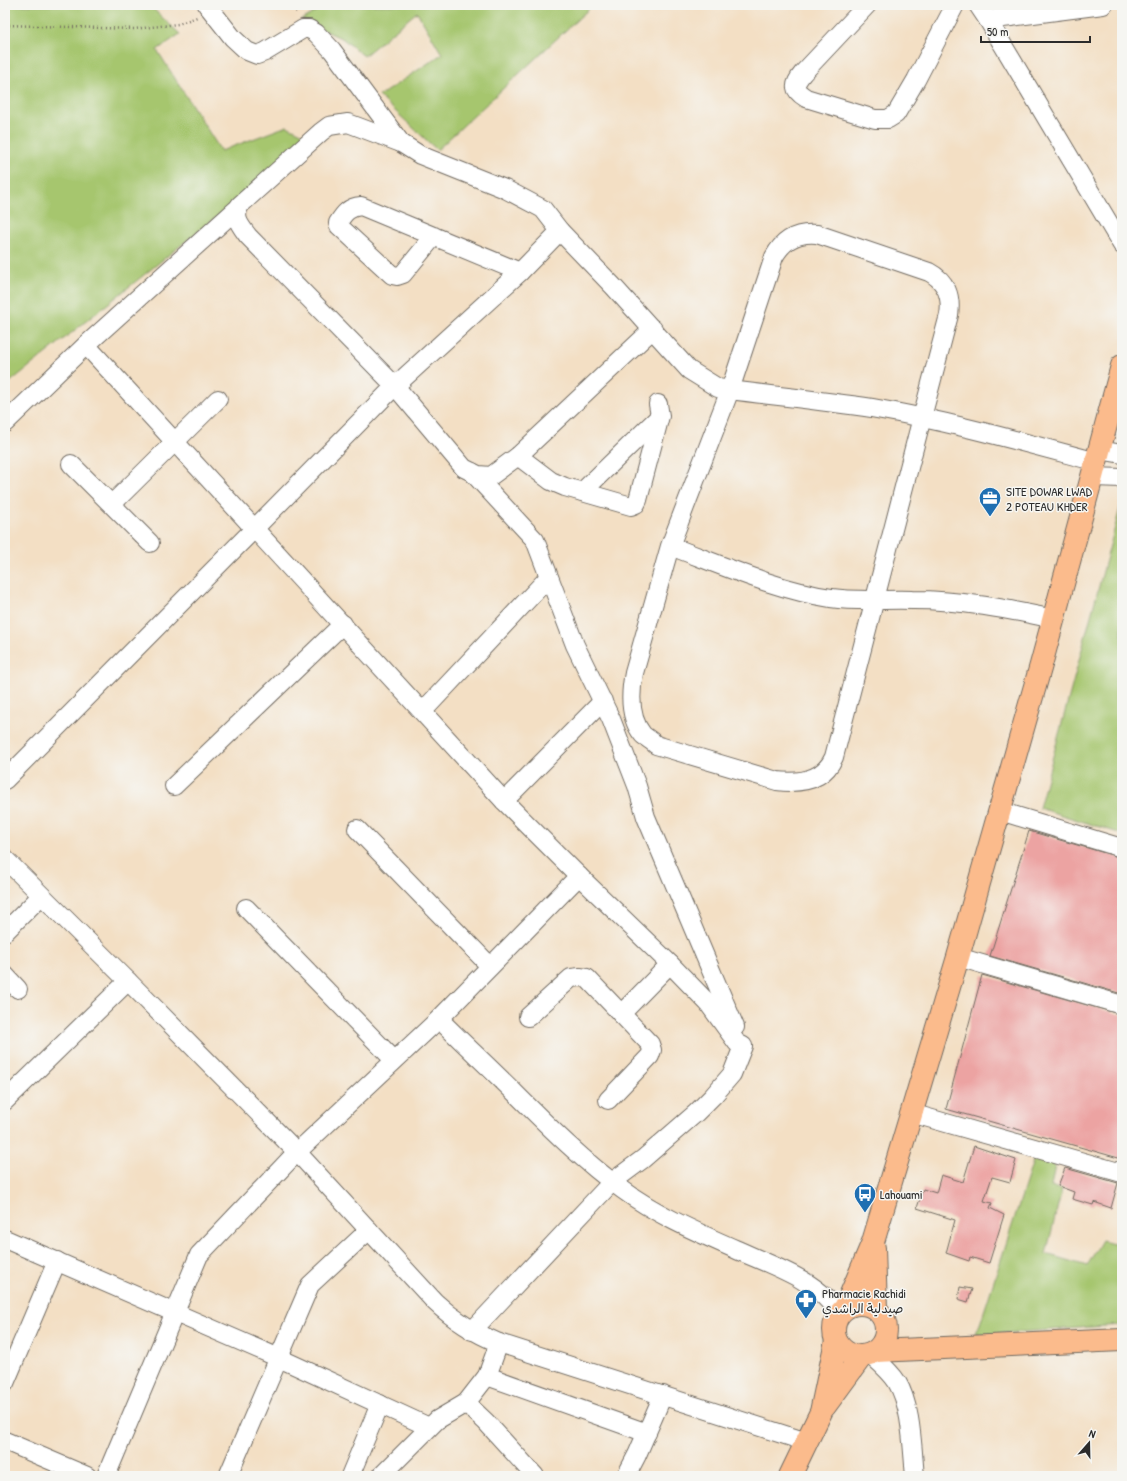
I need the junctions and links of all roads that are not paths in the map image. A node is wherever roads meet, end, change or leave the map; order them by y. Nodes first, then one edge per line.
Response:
1 (867, 5) edge
2 (955, 5) edge
3 (978, 5) edge
4 (1103, 5) edge
5 (210, 8) edge
6 (988, 20) junction
7 (401, 143) junction
8 (238, 208) junction
9 (560, 231) junction
10 (434, 236) junction
11 (1122, 245) edge
12 (520, 272) junction
13 (653, 329) junction
14 (86, 345) junction
15 (1122, 366) edge
16 (395, 386) junction
17 (730, 390) junction
18 (218, 399) dead end
19 (921, 418) junction
20 (5, 423) edge
21 (175, 441) junction
22 (1122, 454) edge
23 (518, 456) junction
24 (1096, 463) junction
25 (71, 464) dead end
26 (472, 472) junction
27 (1122, 478) edge
28 (582, 492) junction
29 (112, 504) junction
30 (255, 528) junction
31 (150, 543) dead end
32 (670, 546) junction
33 (548, 578) junction
34 (874, 601) junction
35 (1054, 619) junction
36 (343, 624) junction
37 (603, 701) junction
38 (423, 710) junction
39 (5, 780) edge
40 (174, 786) dead end
41 (504, 801) junction
42 (1000, 811) junction
43 (357, 828) dead end
44 (1122, 848) edge
45 (5, 859) edge
46 (579, 876) junction
47 (41, 896) junction
48 (246, 908) dead end
49 (5, 932) edge
50 (958, 957) junction
51 (670, 964) junction
52 (490, 966) junction
53 (5, 975) edge
54 (128, 981) junction
55 (18, 989) dead end
56 (1122, 1005) edge
57 (621, 1014) junction
58 (528, 1017) dead end
59 (439, 1019) junction
60 (743, 1046) junction
61 (394, 1060) junction
62 (608, 1100) dead end
63 (5, 1101) edge
64 (911, 1113) junction
65 (297, 1152) junction
66 (1122, 1173) edge
67 (612, 1182) junction
68 (369, 1230) junction
69 (5, 1240) edge
70 (874, 1242) junction
71 (57, 1261) junction
72 (876, 1309) junction
73 (842, 1311) junction
74 (176, 1312) junction
75 (472, 1331) junction
76 (887, 1331) junction
77 (1122, 1340) edge
78 (836, 1341) junction
79 (499, 1342) junction
80 (931, 1349) junction
81 (869, 1354) junction
82 (279, 1358) junction
83 (487, 1376) junction
84 (5, 1383) edge
85 (663, 1395) junction
86 (466, 1403) junction
87 (380, 1404) junction
88 (821, 1412) junction
89 (429, 1427) junction
90 (647, 1433) junction
91 (5, 1441) edge
92 (807, 1442) junction
93 (87, 1476) edge
94 (106, 1476) edge
95 (228, 1476) edge
96 (350, 1476) edge
97 (381, 1476) edge
98 (535, 1476) edge
99 (626, 1476) edge
100 (790, 1476) edge
101 (915, 1476) edge

1 - 2 street
3 - 6 street
4 - 6 street
5 - 7 street
6 - 11 street
7 - 8 street
7 - 9 street
8 - 14 street
8 - 16 street
9 - 12 street
9 - 13 street
10 - 10 street
10 - 12 street
12 - 16 street
13 - 17 street
13 - 23 street
14 - 20 street
14 - 21 street
15 - 24 main road
16 - 26 street
16 - 30 street
17 - 19 street
17 - 19 street
17 - 32 street
18 - 21 street
19 - 24 street
19 - 34 street
21 - 29 street
21 - 30 street
22 - 24 street
23 - 26 street
23 - 28 street
24 - 27 street
24 - 35 main road
25 - 29 street
26 - 33 street
28 - 28 street
29 - 31 street
30 - 36 street
30 - 39 street
32 - 34 street
32 - 34 street
33 - 37 street
33 - 38 street
34 - 35 street
35 - 42 main road
36 - 38 street
36 - 40 street
37 - 41 street
37 - 60 street
38 - 41 street
41 - 46 street
42 - 44 street
42 - 50 main road
43 - 52 street
45 - 47 street
46 - 51 street
46 - 52 street
47 - 49 street
47 - 54 street
48 - 61 street
50 - 56 street
50 - 64 main road
51 - 57 street
51 - 60 street
52 - 59 street
53 - 55 street
54 - 63 street
54 - 65 street
57 - 58 street
57 - 62 street
59 - 61 street
59 - 67 street
60 - 67 street
61 - 65 street
64 - 66 street
64 - 70 main road
65 - 68 street
65 - 74 street
67 - 73 street
67 - 75 street
68 - 75 street
68 - 82 street
69 - 71 street
70 - 72 main road
70 - 73 main road
71 - 74 street
71 - 84 street
72 - 73 main road
72 - 76 main road
73 - 78 main road
74 - 82 street
74 - 94 street
75 - 79 street
76 - 80 main road
76 - 81 main road
77 - 80 main road
78 - 81 main road
78 - 88 main road
79 - 83 street
79 - 85 street
80 - 81 main road
81 - 88 main road
81 - 101 street
82 - 87 street
82 - 95 street
83 - 86 street
83 - 90 street
85 - 90 street
85 - 92 street
86 - 89 street
86 - 98 street
87 - 89 street
87 - 96 street
88 - 92 main road
89 - 97 street
90 - 99 street
91 - 93 street
92 - 100 main road

